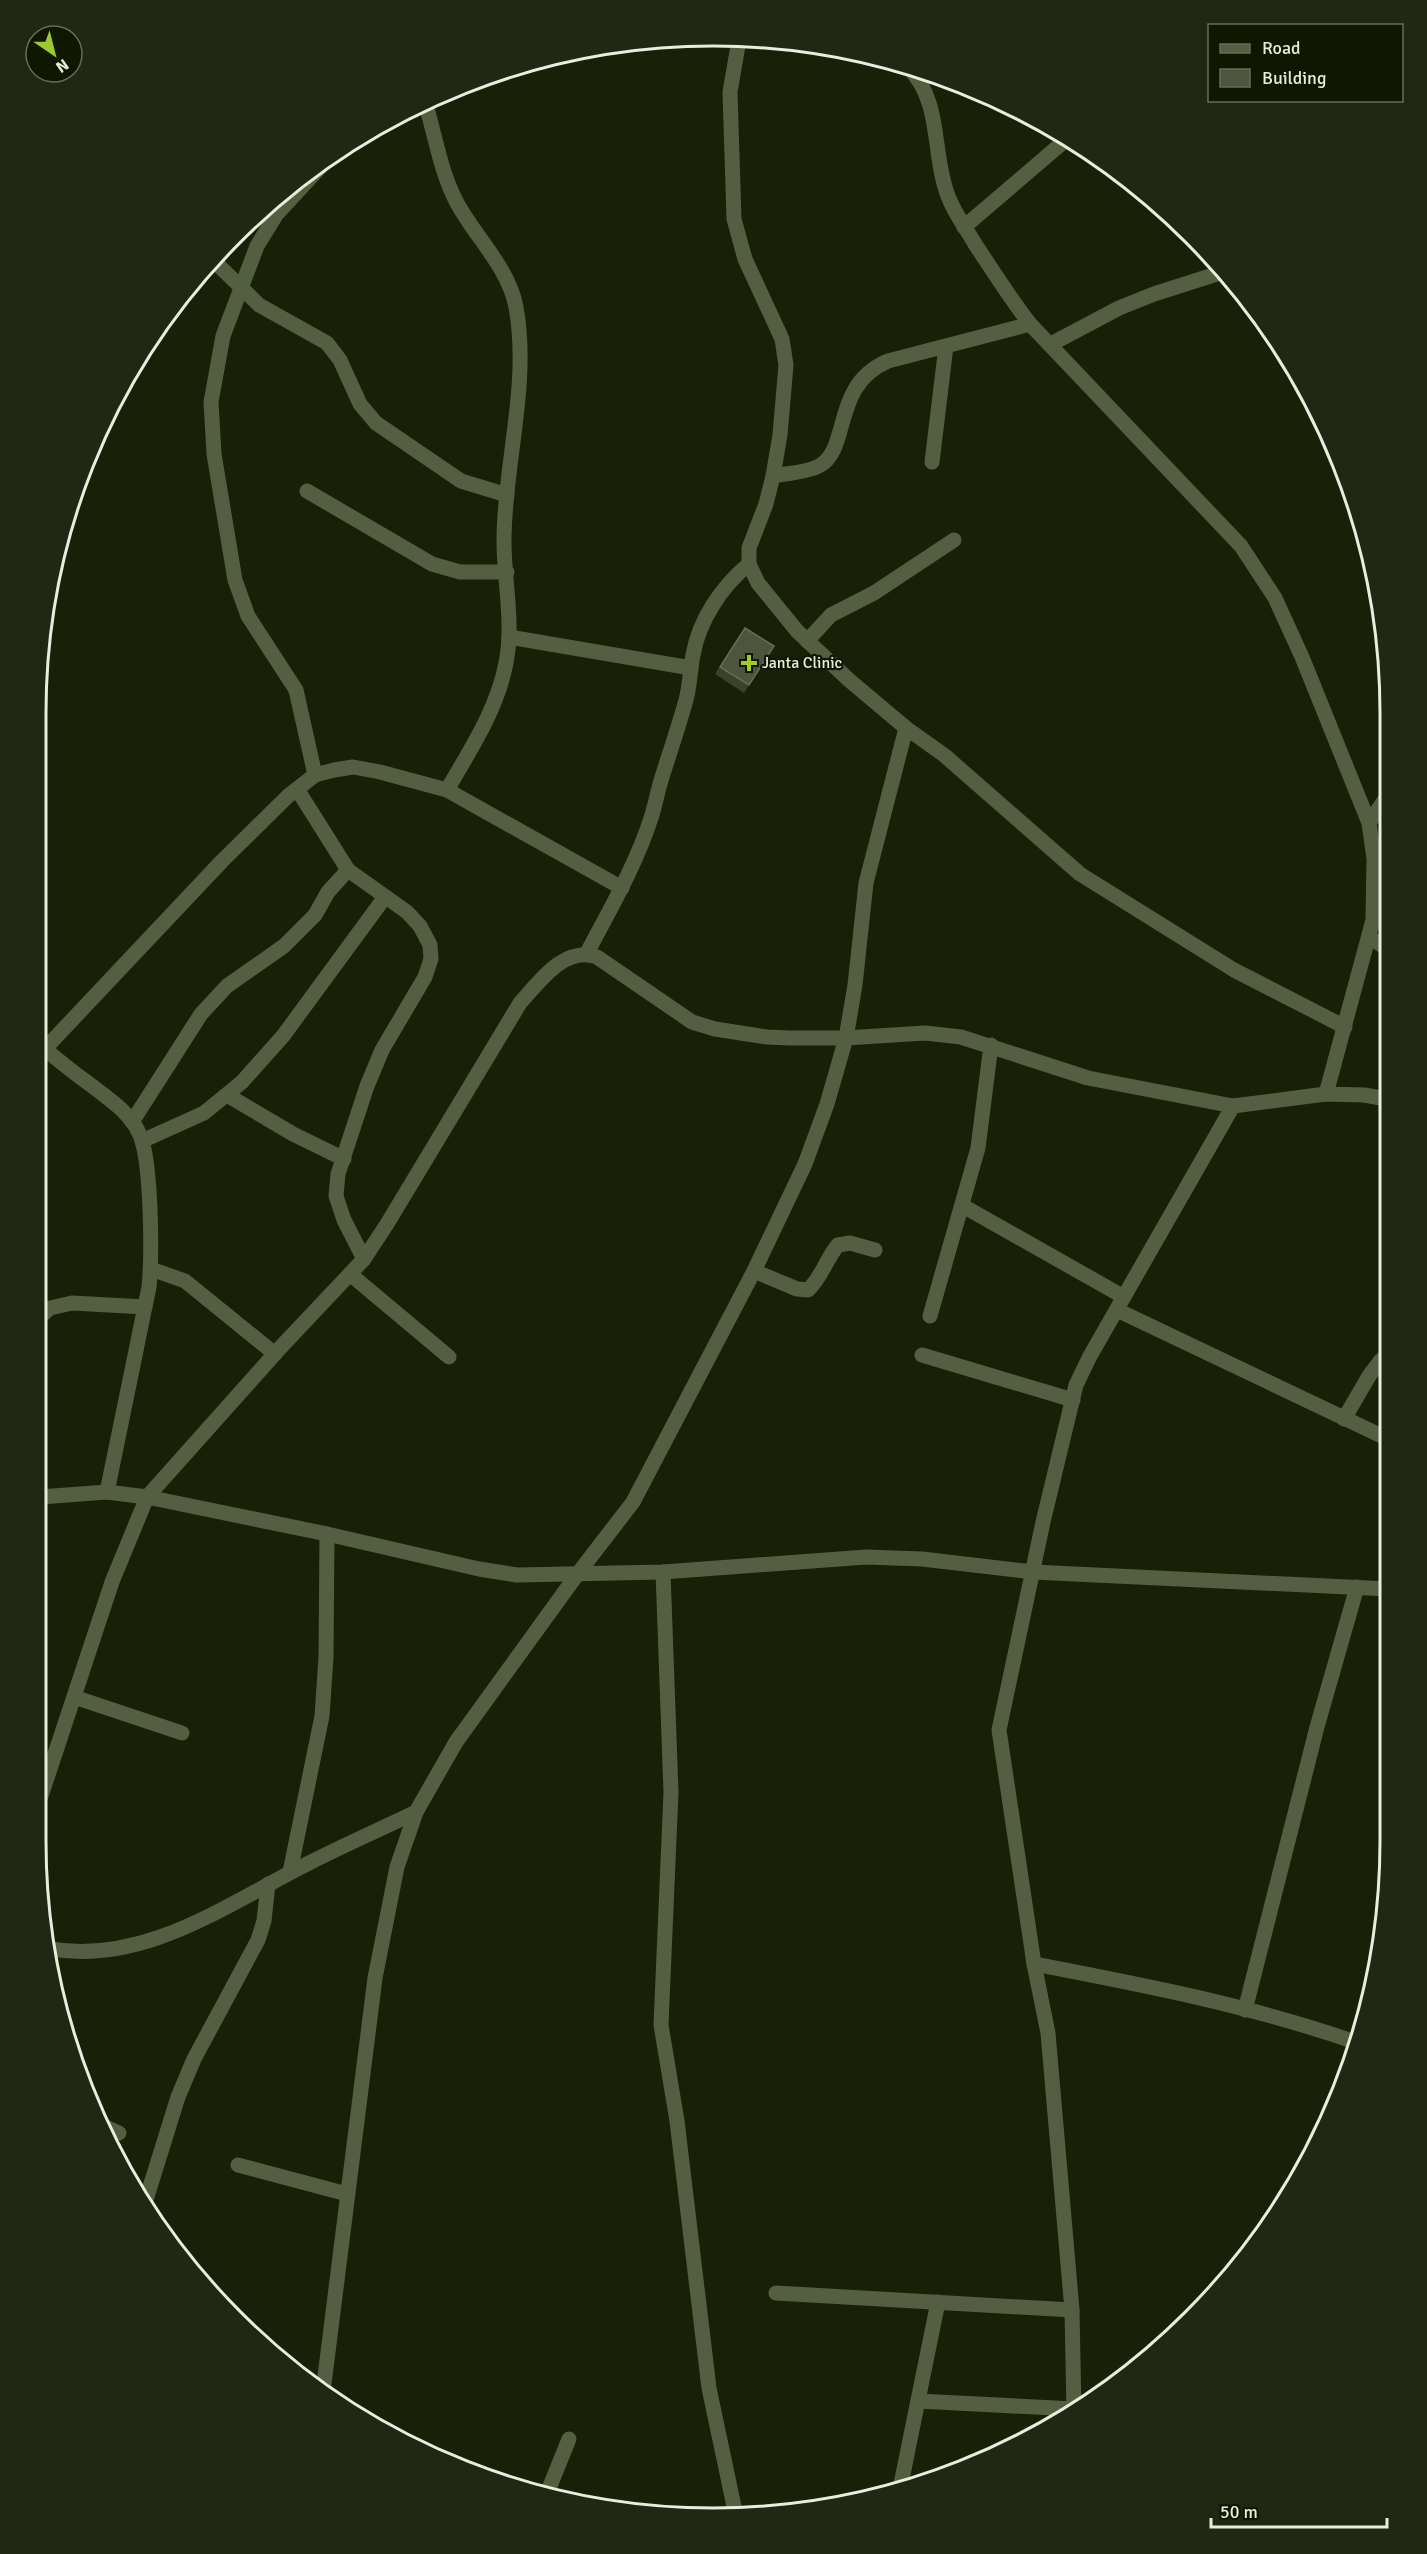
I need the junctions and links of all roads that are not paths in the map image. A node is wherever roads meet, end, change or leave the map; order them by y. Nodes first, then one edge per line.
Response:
1 (738, 47) edge
2 (919, 79) edge
3 (428, 111) edge
4 (1061, 144) edge
5 (296, 193) edge
6 (964, 227) junction
7 (219, 266) edge
8 (1215, 274) edge
9 (243, 290) junction
10 (1030, 324) junction
11 (1051, 344) junction
12 (945, 346) junction
13 (932, 462) dead end
14 (773, 476) junction
15 (307, 491) dead end
16 (507, 495) junction
17 (954, 540) dead end
18 (749, 564) junction
19 (507, 572) junction
20 (509, 637) junction
21 (807, 640) junction
22 (691, 668) junction
23 (906, 728) junction
24 (315, 776) junction
25 (297, 789) junction
26 (447, 790) junction
27 (1380, 807) edge
28 (1369, 823) junction
29 (348, 870) junction
30 (622, 888) junction
31 (385, 897) junction
32 (1369, 937) junction
33 (1380, 944) edge
34 (586, 953) junction
35 (1345, 1027) junction
36 (846, 1038) junction
37 (46, 1043) edge
38 (991, 1045) junction
39 (46, 1053) edge
40 (1326, 1094) junction
41 (227, 1095) junction
42 (1380, 1098) edge
43 (1233, 1106) junction
44 (132, 1122) junction
45 (141, 1141) junction
46 (344, 1160) junction
47 (963, 1206) junction
48 (874, 1250) dead end
49 (364, 1259) junction
50 (151, 1269) junction
51 (754, 1271) junction
52 (350, 1274) junction
53 (1121, 1303) junction
54 (145, 1307) junction
55 (46, 1312) edge
56 (930, 1316) dead end
57 (275, 1354) junction
58 (922, 1355) dead end
59 (449, 1357) dead end
60 (1380, 1361) edge
61 (1073, 1400) junction
62 (1344, 1419) junction
63 (1380, 1435) edge
64 (107, 1492) junction
65 (46, 1497) edge
66 (147, 1497) junction
67 (327, 1534) junction
68 (663, 1572) junction
69 (1033, 1572) junction
70 (576, 1576) junction
71 (1357, 1587) junction
72 (1380, 1588) edge
73 (74, 1697) junction
74 (182, 1733) dead end
75 (46, 1781) edge
76 (416, 1812) junction
77 (291, 1872) junction
78 (268, 1884) junction
79 (56, 1950) edge
80 (1034, 1964) junction
81 (1245, 2010) junction
82 (1350, 2040) edge
83 (112, 2130) edge
84 (119, 2133) dead end
85 (237, 2165) dead end
86 (148, 2193) edge
87 (346, 2194) junction
88 (776, 2293) dead end
89 (938, 2302) junction
90 (1072, 2310) junction
91 (323, 2381) edge
92 (918, 2401) junction
93 (1074, 2401) edge
94 (1061, 2409) edge
95 (569, 2439) dead end
96 (902, 2480) edge
97 (550, 2487) edge
98 (734, 2507) edge

1 - 14 street
2 - 6 street
3 - 16 street
4 - 6 street
5 - 9 street
6 - 10 street
7 - 9 street
8 - 11 street
9 - 16 street
9 - 24 street
10 - 11 street
10 - 12 street
11 - 28 street
12 - 13 street
12 - 14 street
14 - 18 street
15 - 19 street
16 - 19 street
17 - 21 street
18 - 21 street
18 - 22 street
19 - 20 street
20 - 22 street
20 - 26 street
21 - 23 street
22 - 30 street
23 - 35 street
23 - 36 street
24 - 25 street
24 - 26 street
25 - 29 street
25 - 37 street
26 - 30 street
27 - 28 street
28 - 32 street
29 - 31 street
29 - 44 street
30 - 34 street
31 - 41 street
31 - 46 street
32 - 33 street
32 - 35 street
34 - 36 street
34 - 49 street
35 - 40 street
36 - 38 street
36 - 51 street
38 - 43 street
38 - 47 street
39 - 44 street
40 - 42 street
40 - 43 street
41 - 45 street
41 - 46 street
43 - 53 street
44 - 45 street
45 - 50 street
46 - 49 street
47 - 53 street
47 - 56 street
48 - 51 street
49 - 52 street
50 - 54 street
50 - 57 street
51 - 70 street
52 - 57 street
52 - 59 street
53 - 61 street
53 - 62 street
54 - 55 street
54 - 64 street
57 - 66 street
58 - 61 street
60 - 62 street
61 - 69 street
62 - 63 street
64 - 65 street
64 - 66 street
66 - 67 street
66 - 73 street
67 - 70 street
67 - 77 street
68 - 69 street
68 - 70 street
68 - 98 street
69 - 71 street
69 - 80 street
70 - 76 street
71 - 72 street
71 - 81 street
73 - 74 street
73 - 75 street
76 - 77 street
76 - 87 street
77 - 78 street
78 - 79 street
78 - 86 street
80 - 81 street
80 - 90 street
81 - 82 street
83 - 84 street
85 - 87 street
87 - 91 street
88 - 89 street
89 - 90 street
89 - 92 street
90 - 93 street
92 - 94 street
92 - 96 street
95 - 97 street

